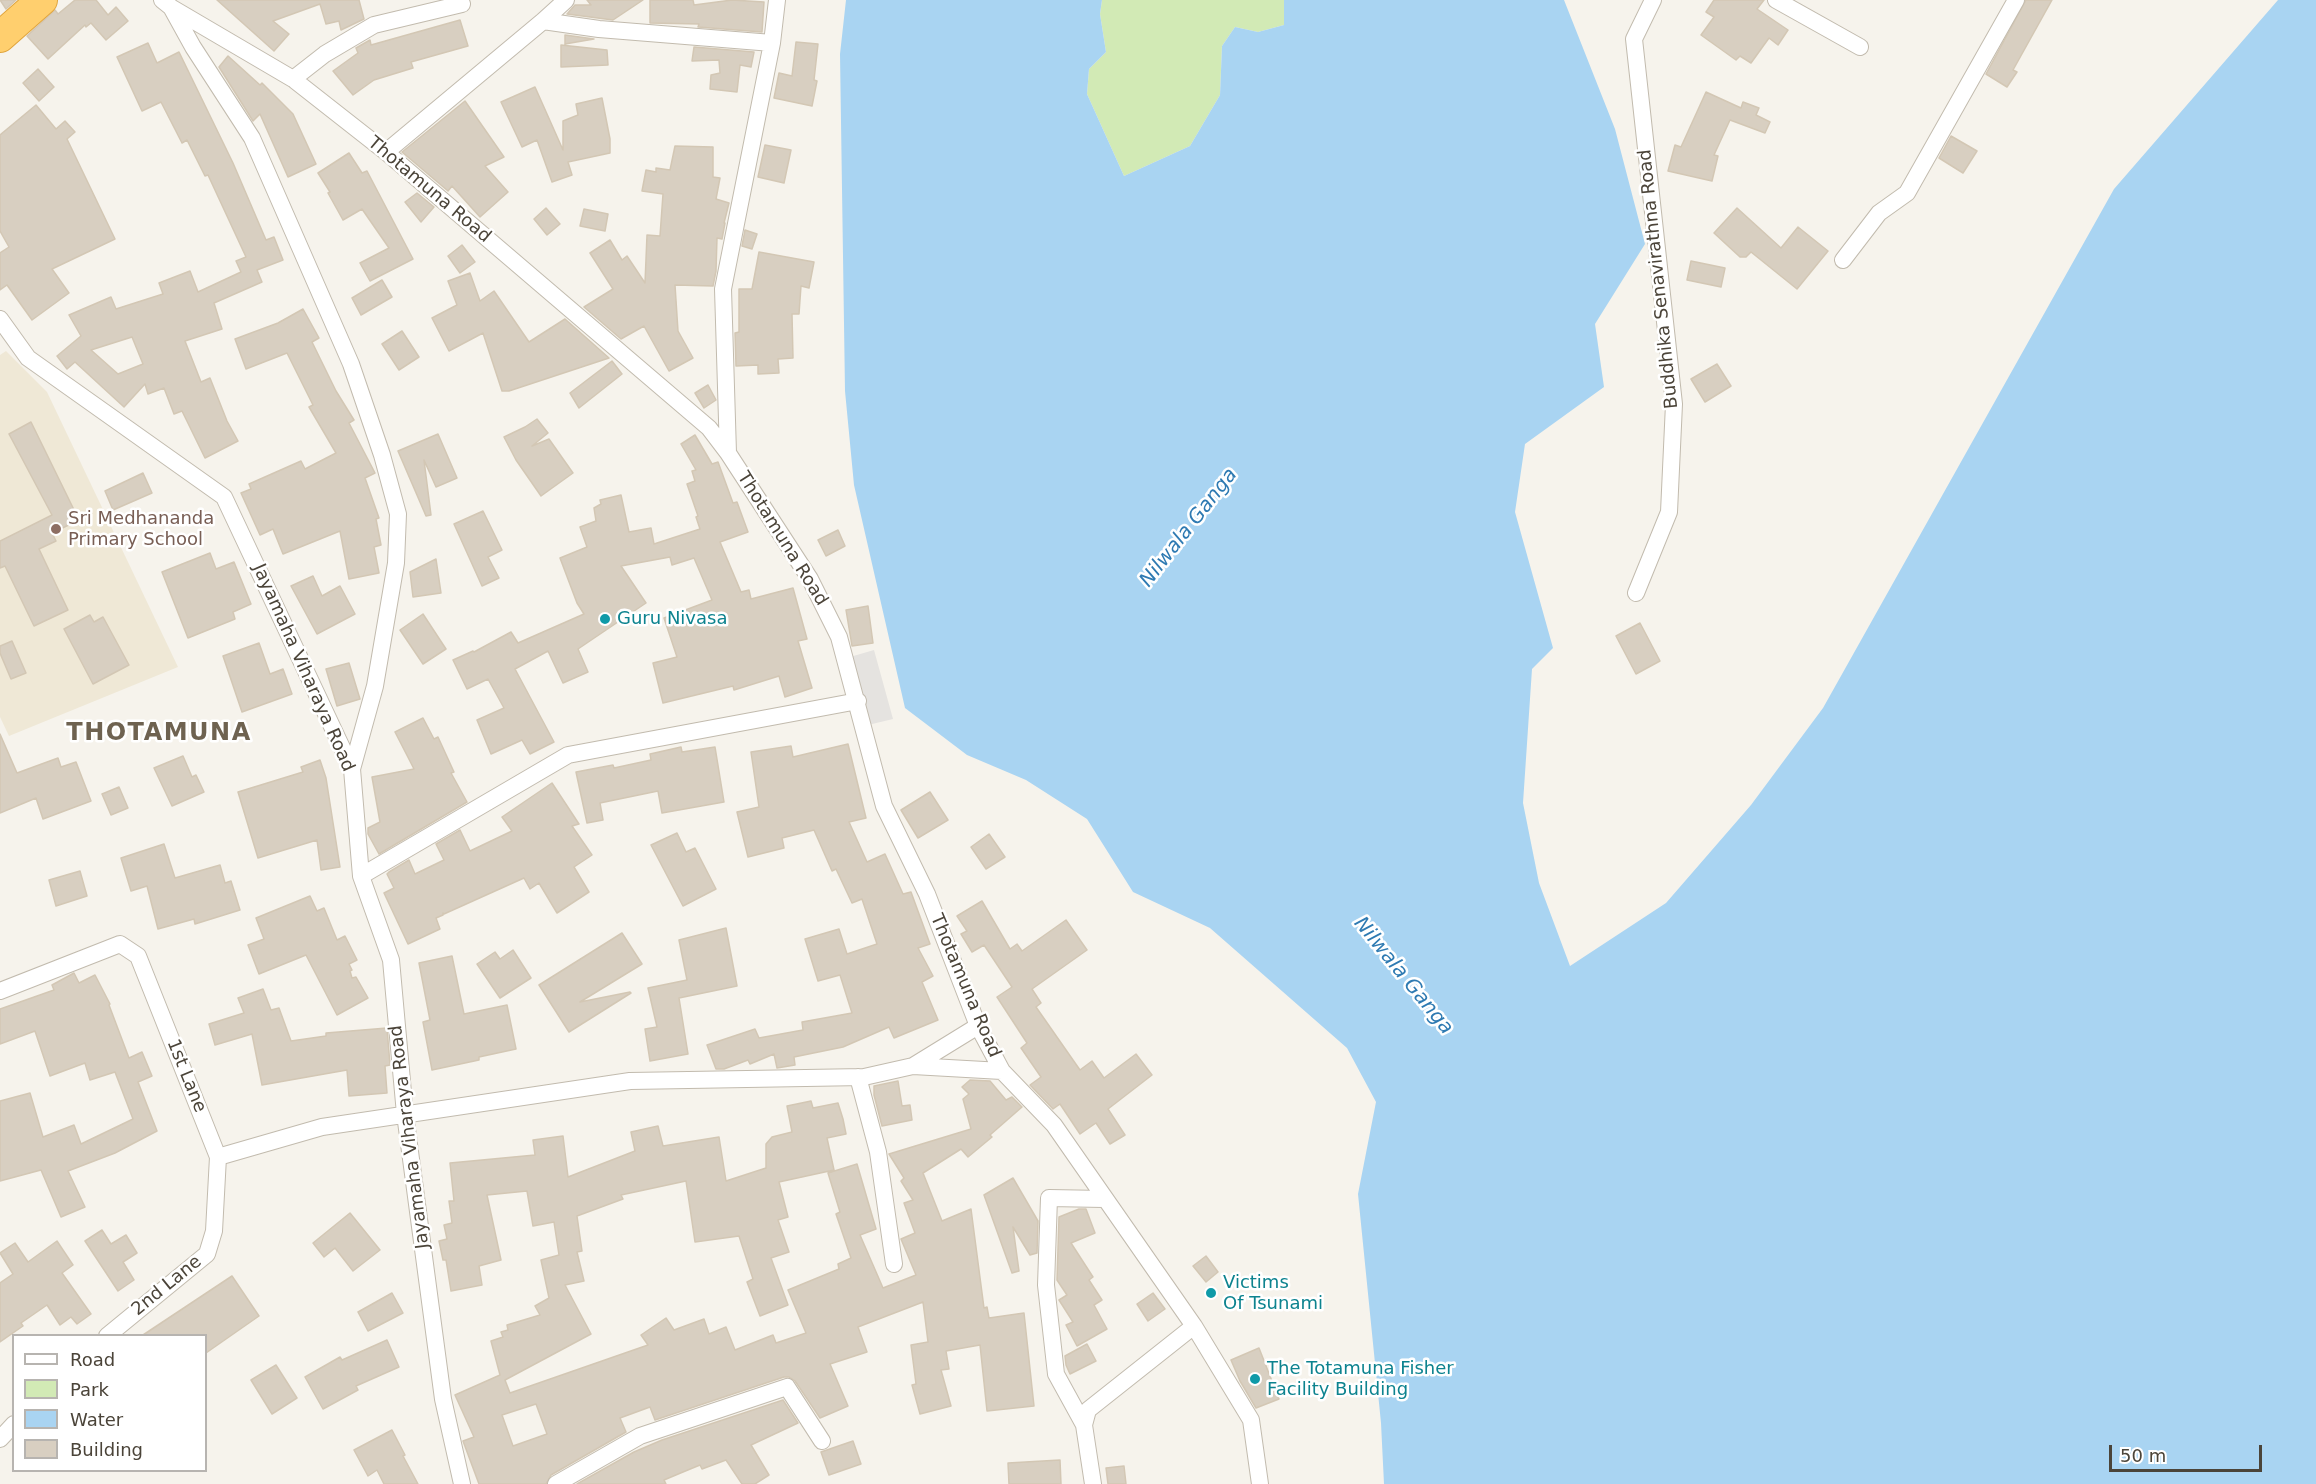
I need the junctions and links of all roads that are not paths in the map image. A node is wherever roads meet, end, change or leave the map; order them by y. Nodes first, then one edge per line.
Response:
1 (42, 0) edge
2 (566, 0) edge
3 (777, 0) edge
4 (1653, 0) edge
5 (1776, 0) edge
6 (2016, 0) edge
7 (167, 4) edge
8 (462, 4) dead end
9 (543, 21) junction
10 (0, 38) edge
11 (772, 43) junction
12 (1860, 47) dead end
13 (293, 79) junction
14 (386, 152) junction
15 (1843, 260) dead end
16 (0, 319) edge
17 (728, 453) junction
18 (1636, 593) dead end
19 (858, 701) junction
20 (352, 769) junction
21 (361, 876) junction
22 (0, 991) edge
23 (978, 1026) junction
24 (913, 1066) junction
25 (1002, 1071) junction
26 (858, 1077) junction
27 (405, 1114) junction
28 (218, 1157) junction
29 (1104, 1199) junction
30 (894, 1264) dead end
31 (1194, 1326) junction
32 (108, 1334) edge
33 (1084, 1425) junction
34 (12, 1426) edge
35 (0, 1439) edge
36 (822, 1441) dead end
37 (462, 1484) edge
38 (556, 1484) edge
39 (1093, 1484) edge
40 (1260, 1484) edge

1 - 10 highway
2 - 9 street
3 - 11 street, Thotamuna Road
4 - 18 street, Buddhika Senavirathna Road
5 - 12 street
6 - 15 street
7 - 13 street, Thotamuna Road
7 - 20 street
8 - 13 street
9 - 11 street
9 - 14 street
11 - 17 street, Thotamuna Road
13 - 14 street, Thotamuna Road
14 - 17 street, Thotamuna Road
16 - 20 street, Jayamaha Viharaya Road
17 - 19 street, Thotamuna Road
19 - 21 street
19 - 23 street, Thotamuna Road
20 - 21 street, Jayamaha Viharaya Road
21 - 27 street, Jayamaha Viharaya Road
22 - 28 street, 1st Lane
23 - 24 street
23 - 25 street, Thotamuna Road
24 - 25 street
24 - 26 street
25 - 29 street, Thotamuna Road
26 - 27 street
26 - 30 street
27 - 28 street
27 - 37 street, Jayamaha Viharaya Road
28 - 32 street, 2nd Lane
29 - 31 street, Thotamuna Road
29 - 33 street
31 - 33 street
31 - 40 street, Thotamuna Road
33 - 39 street
34 - 35 street
36 - 38 street

